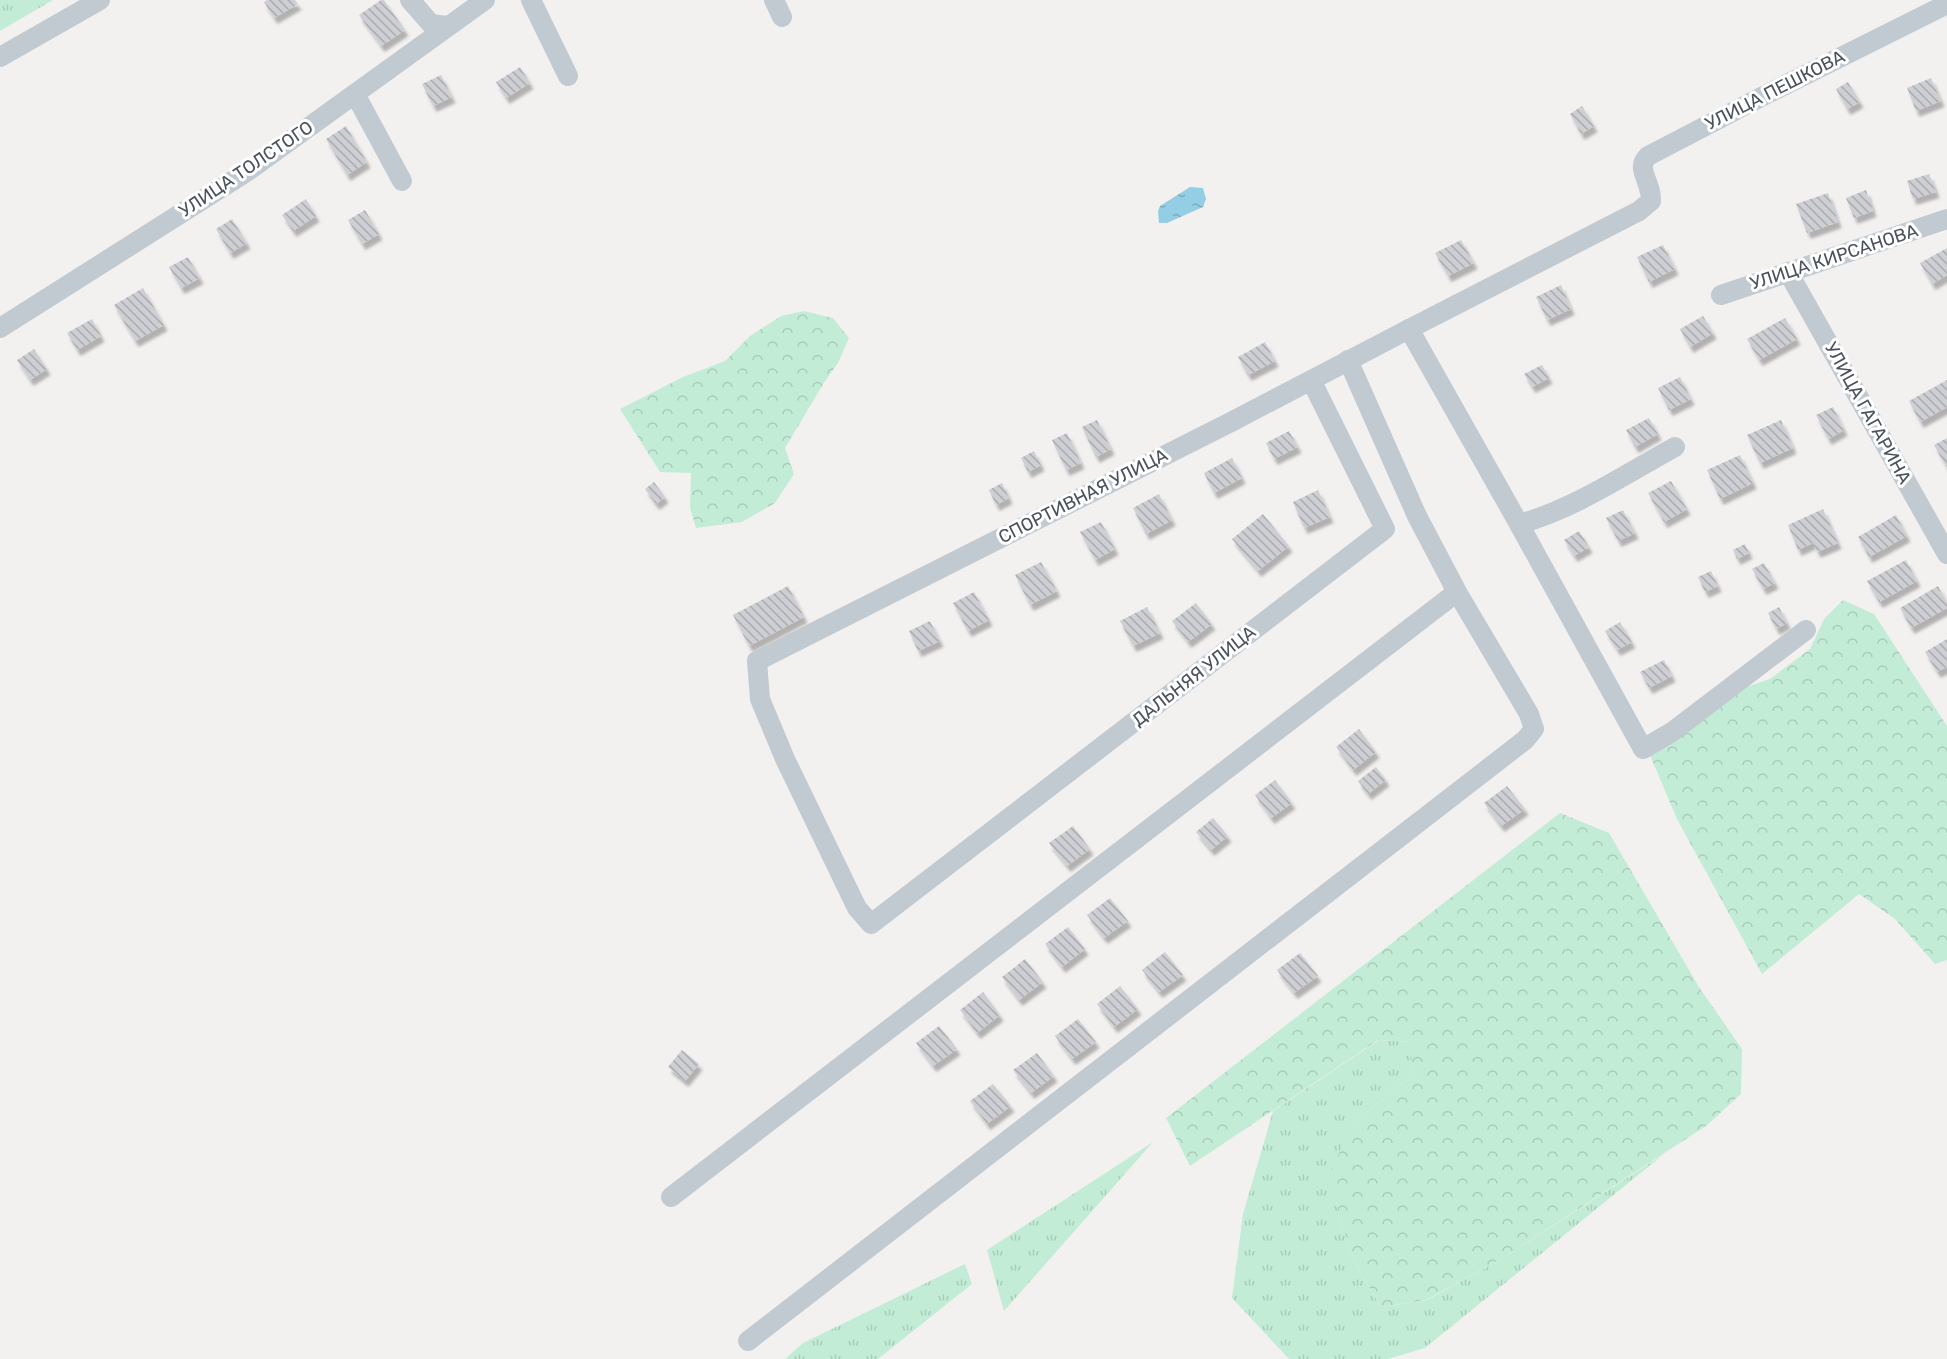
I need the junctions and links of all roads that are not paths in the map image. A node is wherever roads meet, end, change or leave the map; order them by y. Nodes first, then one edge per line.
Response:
1 (100, 0) edge
2 (410, 0) edge
3 (485, 0) edge
4 (531, 0) edge
5 (1947, 4) edge
6 (448, 26) junction
7 (0, 57) edge
8 (568, 76) dead end
9 (355, 94) junction
10 (402, 181) dead end
11 (1652, 201) joint
12 (1947, 219) edge
13 (1788, 272) junction
14 (1721, 295) dead end
15 (0, 328) edge
16 (1408, 328) junction
17 (1348, 360) junction
18 (1311, 380) junction
19 (1675, 447) dead end
20 (1519, 524) junction
21 (1947, 554) edge
22 (1457, 592) junction
23 (1806, 630) dead end
24 (871, 924) joint
25 (671, 1197) dead end
26 (748, 1341) dead end

1 - 7 street
2 - 6 street
3 - 6 street, УЛИЦА ТОЛСТОГО
4 - 8 street
5 - 11 street, УЛИЦА ПЕШКОВА
6 - 9 street, УЛИЦА ТОЛСТОГО
9 - 10 street
9 - 15 street, УЛИЦА ТОЛСТОГО
11 - 16 street, СПОРТИВНАЯ УЛИЦА
12 - 13 street, УЛИЦА КИРСАНОВА
13 - 14 street, УЛИЦА КИРСАНОВА
13 - 21 street, УЛИЦА ГАГАРИНА
16 - 17 street, СПОРТИВНАЯ УЛИЦА
16 - 20 street
17 - 18 street, СПОРТИВНАЯ УЛИЦА
17 - 22 street
18 - 24 street, ДАЛЬНЯЯ УЛИЦА
18 - 24 street, СПОРТИВНАЯ УЛИЦА
19 - 20 street
20 - 23 street
22 - 25 street
22 - 26 street

